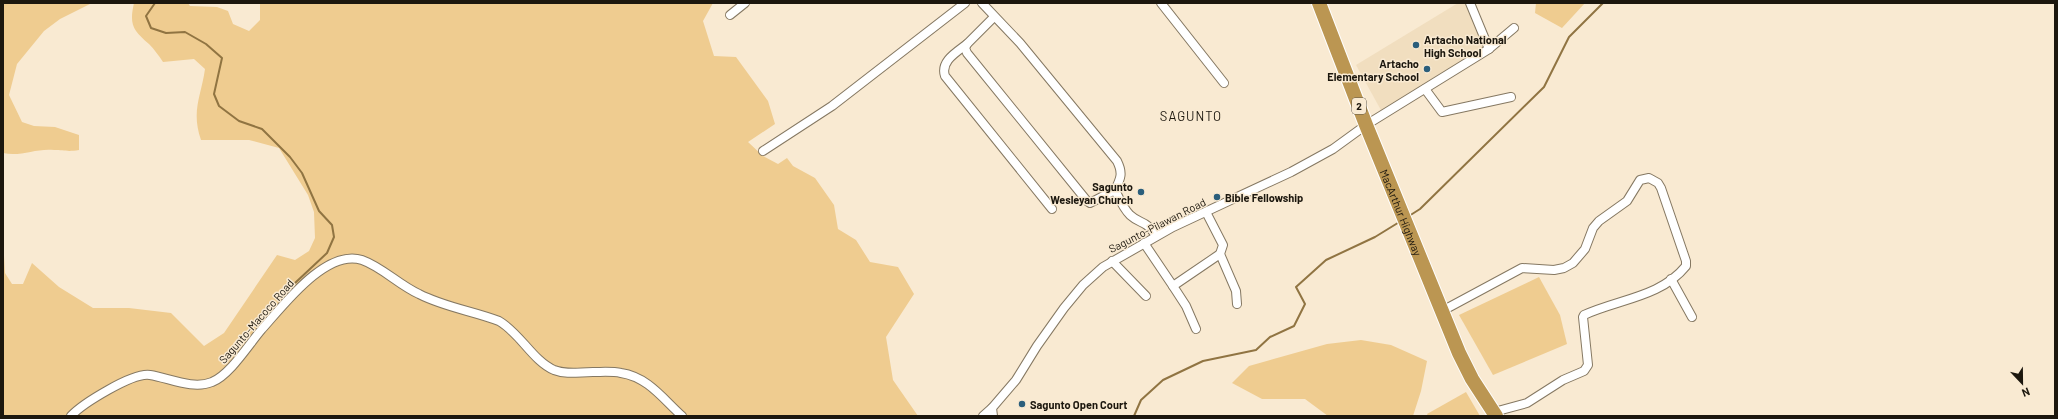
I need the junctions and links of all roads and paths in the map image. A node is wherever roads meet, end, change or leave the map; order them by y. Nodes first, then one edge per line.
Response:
1 (745, 3) edge
2 (965, 3) edge
3 (982, 3) edge
4 (1161, 3) edge
5 (1319, 3) edge
6 (1470, 3) edge
7 (730, 15) dead end
8 (994, 17) junction
9 (1514, 28) dead end
10 (967, 44) junction
11 (1489, 49) junction
12 (1224, 83) dead end
13 (1425, 88) junction
14 (1511, 97) dead end
15 (1366, 125) junction
16 (763, 151) dead end
17 (1115, 190) junction
18 (1052, 210) dead end
19 (1206, 212) junction
20 (1156, 236) junction
21 (1144, 243) junction
22 (1220, 254) junction
23 (1112, 261) junction
24 (1672, 280) junction
25 (1173, 286) junction
26 (1146, 296) dead end
27 (1237, 304) dead end
28 (1442, 312) junction
29 (1692, 317) dead end
30 (1196, 329) dead end
31 (993, 412) edge
32 (1495, 414) edge
33 (71, 416) edge
34 (682, 416) edge
35 (983, 416) edge

1 - 7 street
2 - 16 street
3 - 8 street
4 - 12 street
5 - 15 highway, MacArthur Highway / 2
6 - 11 street
8 - 10 street
8 - 17 street
9 - 11 street, Sagunto-Pilawan Road
10 - 17 street
10 - 18 street
11 - 13 street, Sagunto-Pilawan Road
13 - 14 street
13 - 15 street, Sagunto-Pilawan Road
15 - 19 street, Sagunto-Pilawan Road
15 - 28 highway, MacArthur Highway / 2
17 - 20 street
19 - 20 street, Sagunto-Pilawan Road
19 - 22 street
20 - 21 street, Sagunto-Pilawan Road
21 - 23 street, Sagunto-Pilawan Road
21 - 25 street
22 - 25 street
22 - 27 street
23 - 26 street
23 - 31 street, Sagunto-Pilawan Road
24 - 28 street
24 - 29 street
24 - 32 street
25 - 30 street
28 - 32 highway, MacArthur Highway / 2
31 - 35 street, Sagunto-Pilawan Road
33 - 34 street, Sagunto-Macoco Road

